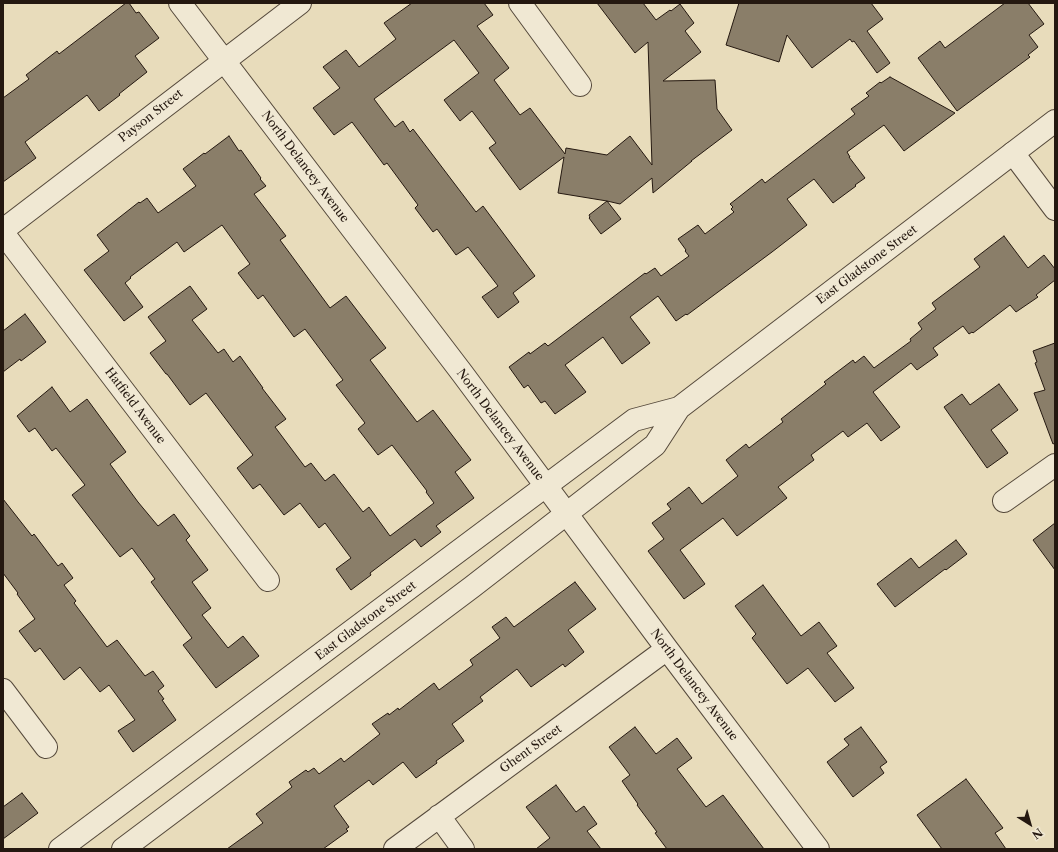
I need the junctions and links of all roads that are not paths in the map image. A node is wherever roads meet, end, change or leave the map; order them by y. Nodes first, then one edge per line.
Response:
1 (180, 3) edge
2 (300, 3) edge
3 (520, 3) edge
4 (224, 60) junction
5 (580, 84) dead end
6 (1055, 121) edge
7 (1013, 153) junction
8 (1055, 209) edge
9 (3, 231) edge
10 (679, 408) junction
11 (1055, 465) edge
12 (546, 486) junction
13 (1004, 501) dead end
14 (567, 514) junction
15 (268, 580) dead end
16 (667, 649) junction
17 (3, 690) edge
18 (46, 747) dead end
19 (439, 816) junction
20 (60, 849) edge
21 (123, 849) edge
22 (395, 849) edge
23 (463, 849) edge
24 (818, 849) edge

1 - 4 street, North Delancey Avenue
2 - 4 street, Payson Street
3 - 5 street
4 - 9 street, Payson Street
4 - 12 street, North Delancey Avenue
6 - 7 street, East Gladstone Street
7 - 8 street
7 - 10 street, East Gladstone Street
9 - 15 street, Hatfield Avenue
10 - 12 street, East Gladstone Street
10 - 14 street, East Gladstone Street
11 - 13 street
12 - 14 street, North Delancey Avenue
12 - 20 street, East Gladstone Street
14 - 16 street, North Delancey Avenue
14 - 21 street, East Gladstone Street
16 - 19 street, Ghent Street
16 - 24 street, North Delancey Avenue
17 - 18 street
19 - 22 street, Ghent Street
19 - 23 street

